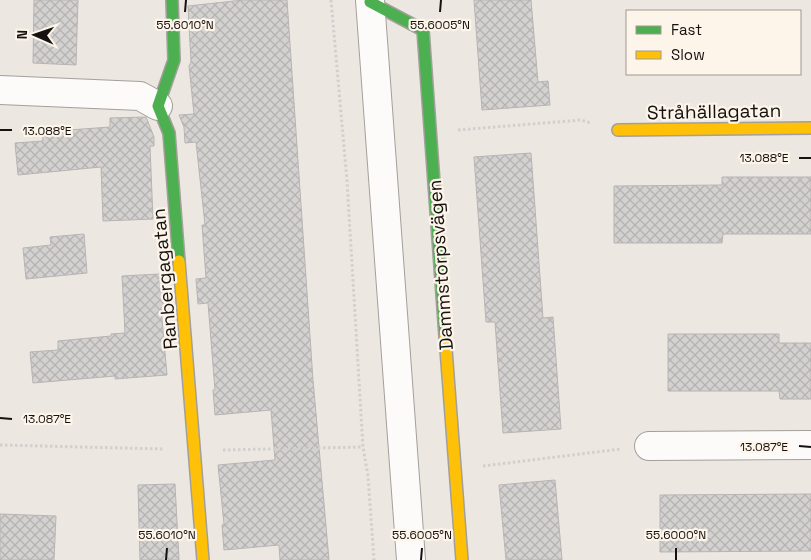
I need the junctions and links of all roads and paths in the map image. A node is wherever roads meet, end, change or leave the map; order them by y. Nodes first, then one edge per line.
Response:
1 (172, 0) edge
2 (331, 0) edge
3 (370, 1) edge
4 (0, 90) edge
5 (158, 106) junction
6 (811, 128) edge
7 (618, 130) joint
8 (430, 132) junction
9 (811, 445) edge
10 (649, 446) joint
11 (455, 469) junction
12 (202, 560) edge
13 (374, 560) edge
14 (411, 560) edge
15 (462, 560) edge

1 - 5 street
2 - 13 path
3 - 8 street, Dammstorpsvägen
3 - 14 street, Dammstorpsvägen
4 - 5 street
5 - 12 street, Ranbergagatan
6 - 7 street, Stråhällagatan
7 - 8 path
8 - 11 street, Dammstorpsvägen
9 - 10 street
10 - 11 path
11 - 15 street, Dammstorpsvägen

